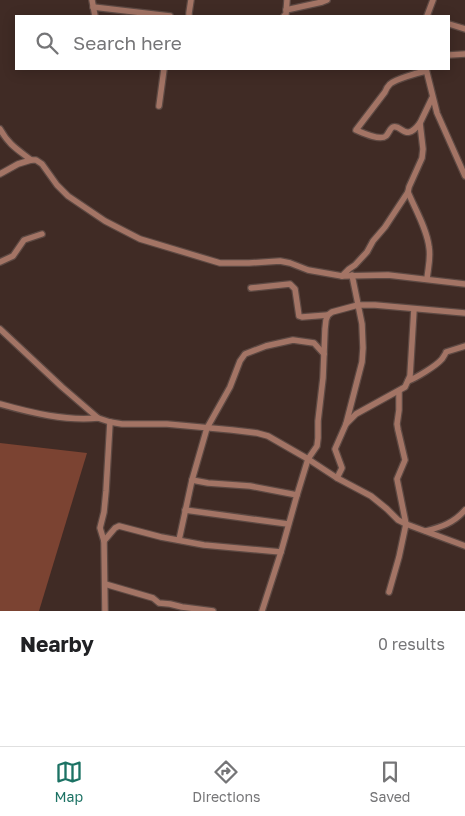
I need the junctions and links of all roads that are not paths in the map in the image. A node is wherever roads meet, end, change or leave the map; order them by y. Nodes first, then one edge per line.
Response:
1 (191, 0) edge
2 (287, 0) edge
3 (326, 0) edge
4 (433, 0) edge
5 (93, 3) edge
6 (285, 13) edge
7 (154, 15) edge
8 (190, 15) edge
9 (427, 15) edge
10 (450, 24) edge
11 (465, 29) edge
12 (465, 54) edge
13 (450, 55) edge
14 (164, 70) edge
15 (426, 70) edge
16 (432, 98) junction
17 (159, 106) dead end
18 (420, 123) junction
19 (0, 129) edge
20 (31, 160) junction
21 (0, 174) edge
22 (465, 176) edge
23 (408, 192) junction
24 (42, 234) dead end
25 (0, 262) edge
26 (352, 275) junction
27 (342, 276) junction
28 (427, 279) junction
29 (463, 283) edge
30 (251, 288) dead end
31 (358, 306) junction
32 (414, 309) junction
33 (465, 313) edge
34 (328, 315) junction
35 (0, 329) edge
36 (465, 346) edge
37 (324, 354) junction
38 (408, 381) junction
39 (399, 391) junction
40 (0, 404) edge
41 (98, 418) junction
42 (110, 422) junction
43 (346, 424) junction
44 (208, 428) junction
45 (308, 459) junction
46 (337, 478) junction
47 (192, 480) junction
48 (297, 495) junction
49 (185, 510) junction
50 (465, 510) edge
51 (288, 524) junction
52 (406, 524) junction
53 (426, 531) junction
54 (179, 540) junction
55 (104, 541) junction
56 (465, 546) edge
57 (282, 552) junction
58 (105, 584) junction
59 (389, 592) dead end
60 (105, 611) edge
61 (212, 611) edge
62 (262, 611) edge

1 - 8 street
2 - 6 street
3 - 6 street
4 - 9 street
5 - 7 street
10 - 11 street
12 - 13 street
14 - 17 street
15 - 16 street
15 - 18 street
16 - 18 street
16 - 22 street
18 - 23 street
19 - 20 street
20 - 21 street
20 - 27 street
23 - 27 street
23 - 28 street
24 - 25 street
26 - 27 street
26 - 28 street
26 - 31 street
28 - 29 street
30 - 34 street
31 - 32 street
31 - 34 street
31 - 43 street
32 - 33 street
32 - 38 street
34 - 37 street
35 - 41 street
36 - 38 street
37 - 44 street
37 - 45 street
38 - 39 street
39 - 43 street
39 - 52 street
40 - 41 street
41 - 42 street
42 - 44 street
42 - 55 street
43 - 46 street
44 - 45 street
44 - 47 street
45 - 46 street
45 - 48 street
46 - 52 street
47 - 48 street
47 - 49 street
48 - 51 street
49 - 51 street
49 - 54 street
50 - 53 street
51 - 57 street
52 - 53 street
52 - 59 street
53 - 56 street
54 - 55 street
54 - 57 street
55 - 58 street
57 - 62 street
58 - 60 street
58 - 61 street

